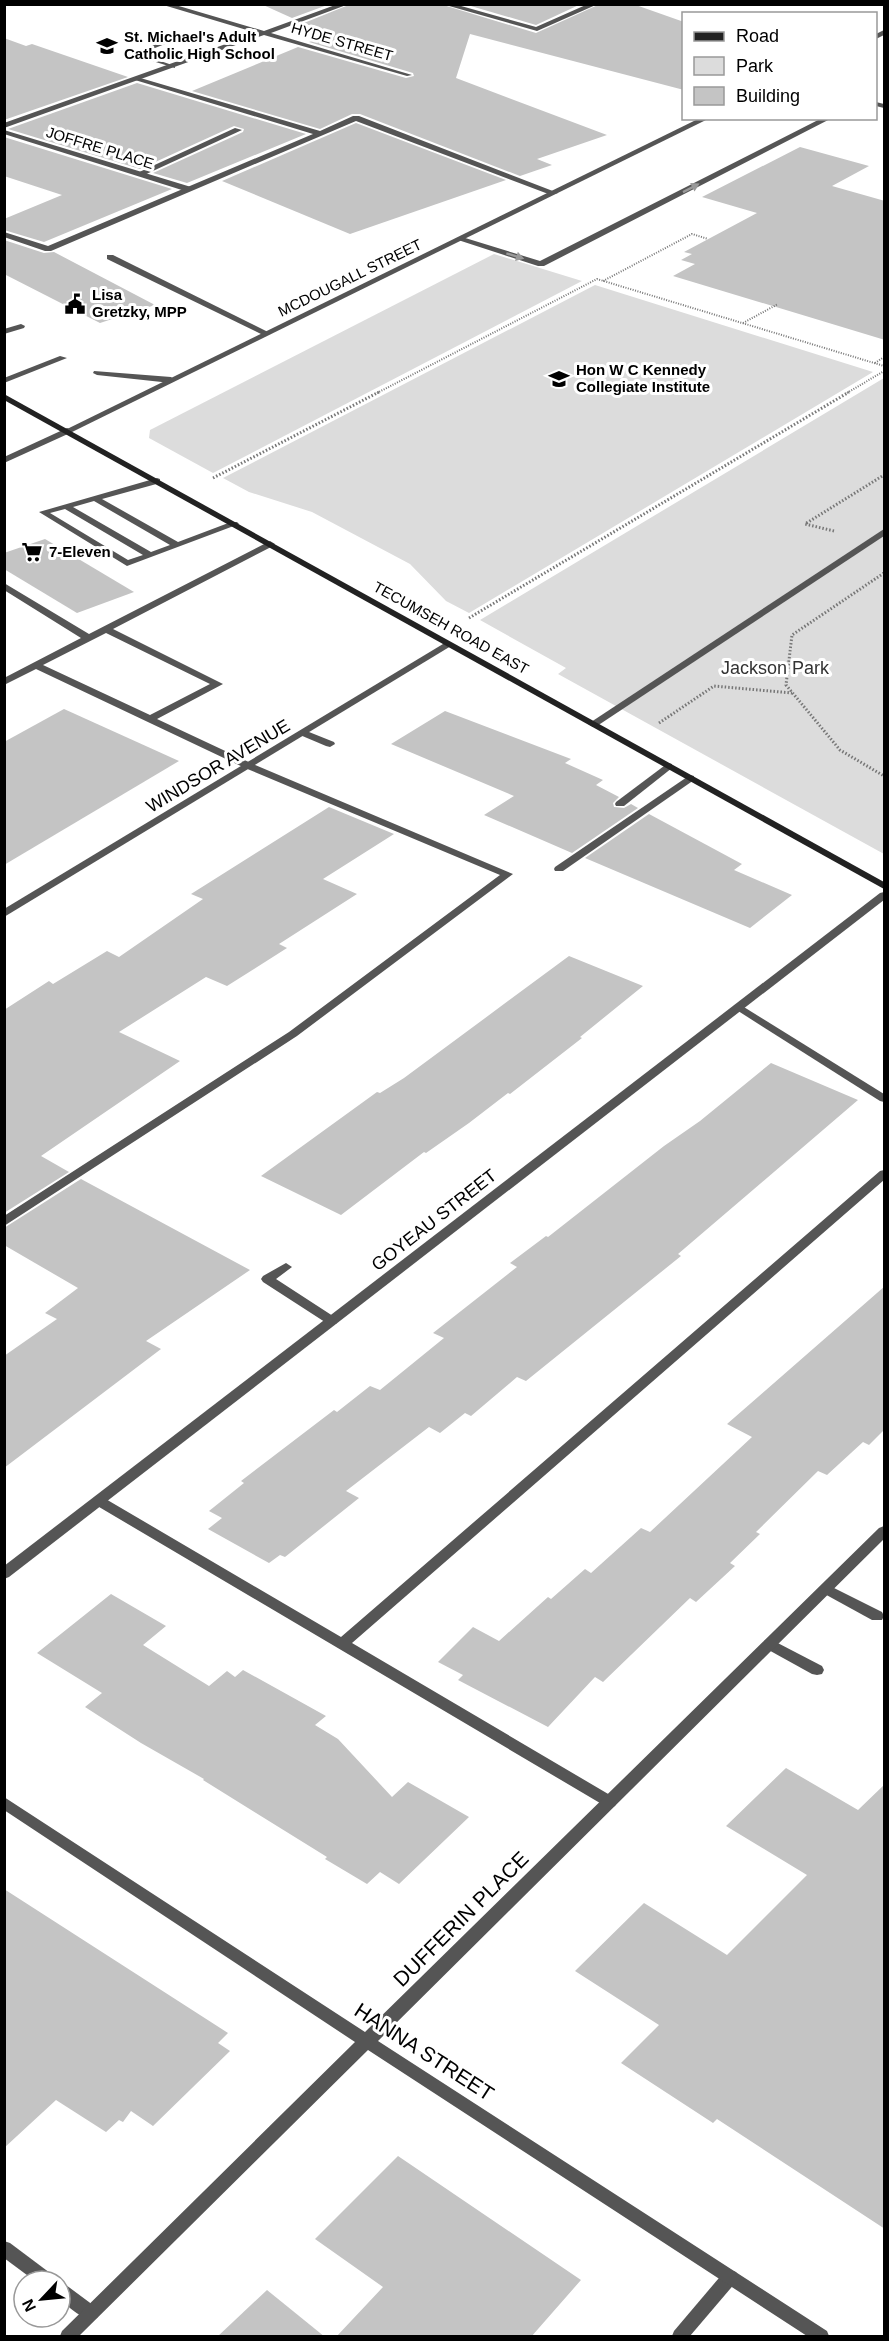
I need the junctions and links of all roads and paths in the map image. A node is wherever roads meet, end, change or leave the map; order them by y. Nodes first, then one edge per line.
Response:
1 (163, 4) edge
2 (346, 4) edge
3 (445, 4) edge
4 (595, 4) edge
5 (265, 33) junction
6 (182, 36) dead end
7 (173, 67) junction
8 (410, 75) dead end
9 (137, 79) junction
10 (703, 120) edge
11 (825, 120) edge
12 (4, 126) edge
13 (238, 130) dead end
14 (4, 132) edge
15 (319, 134) junction
16 (139, 174) junction
17 (188, 189) junction
18 (554, 193) junction
19 (4, 234) edge
20 (459, 239) junction
21 (708, 239) dead end
22 (110, 257) dead end
23 (603, 281) junction
24 (778, 304) dead end
25 (742, 323) junction
26 (21, 326) dead end
27 (4, 332) edge
28 (266, 333) junction
29 (885, 357) edge
30 (63, 358) dead end
31 (874, 363) junction
32 (885, 368) edge
33 (97, 373) dead end
34 (171, 380) junction
35 (4, 381) edge
36 (4, 396) edge
37 (67, 430) junction
38 (4, 461) edge
39 (885, 475) edge
40 (213, 478) dead end
41 (157, 481) junction
42 (95, 498) junction
43 (66, 506) junction
44 (234, 524) junction
45 (885, 532) edge
46 (844, 534) dead end
47 (270, 544) junction
48 (177, 545) junction
49 (150, 555) junction
50 (885, 573) edge
51 (4, 586) edge
52 (469, 618) dead end
53 (105, 629) junction
54 (88, 638) junction
55 (448, 644) junction
56 (35, 665) junction
57 (4, 682) edge
58 (792, 693) junction
59 (150, 719) junction
60 (658, 723) dead end
61 (593, 724) junction
62 (304, 733) junction
63 (330, 744) dead end
64 (249, 766) junction
65 (668, 766) junction
66 (885, 776) edge
67 (690, 778) junction
68 (620, 804) dead end
69 (559, 869) dead end
70 (885, 886) edge
71 (885, 895) edge
72 (4, 914) edge
73 (739, 1007) junction
74 (885, 1099) edge
75 (885, 1174) edge
76 (4, 1222) edge
77 (286, 1267) dead end
78 (332, 1321) junction
79 (99, 1501) junction
80 (885, 1531) edge
81 (4, 1574) edge
82 (826, 1589) junction
83 (877, 1616) dead end
84 (342, 1644) junction
85 (770, 1644) junction
86 (817, 1670) dead end
87 (4, 1802) edge
88 (610, 1802) junction
89 (368, 2040) junction
90 (4, 2248) edge
91 (32, 2269) edge
92 (730, 2277) junction
93 (72, 2299) edge
94 (91, 2313) junction
95 (68, 2337) edge
96 (680, 2337) edge
97 (821, 2337) edge

1 - 5 street, HYDE STREET
2 - 5 street
3 - 4 street
5 - 7 street
5 - 8 street, HYDE STREET
6 - 7 street
7 - 9 street
9 - 12 street
9 - 15 street
10 - 18 street, MCDOUGALL STREET
20 -> 11 street
13 - 16 street
14 - 16 street, JOFFRE PLACE
15 - 17 street
15 - 18 street
16 - 17 street, JOFFRE PLACE
17 - 19 street
18 - 20 street, MCDOUGALL STREET
20 - 28 street, MCDOUGALL STREET
21 - 23 path
22 - 28 street
23 - 25 path
23 - 40 path
24 - 25 path
25 - 31 path
26 - 27 street
28 - 34 street, MCDOUGALL STREET
29 - 31 path
30 - 35 street
31 - 32 path
32 - 52 path
33 - 34 street
34 - 37 street, MCDOUGALL STREET
36 - 37 main road, TECUMSEH ROAD EAST
37 - 38 street, MCDOUGALL STREET
37 - 41 main road, TECUMSEH ROAD EAST
39 - 46 path
41 - 42 street
41 - 44 main road, TECUMSEH ROAD EAST
42 - 43 street
42 - 48 street
43 - 49 street
43 - 49 street
44 - 47 main road, TECUMSEH ROAD EAST
44 - 48 street
45 - 61 street
47 - 53 street
47 - 55 main road, TECUMSEH ROAD EAST
48 - 49 street
50 - 58 path
51 - 54 street
53 - 54 street
53 - 59 street
54 - 56 street
55 - 61 main road, TECUMSEH ROAD EAST
55 - 62 street, WINDSOR AVENUE
56 - 57 street
56 - 59 street
58 - 60 path
58 - 66 path
59 - 64 street
61 - 65 main road, TECUMSEH ROAD EAST
62 - 63 street
62 - 64 street, WINDSOR AVENUE
64 - 72 street, WINDSOR AVENUE
64 - 76 street
65 - 67 main road, TECUMSEH ROAD EAST
65 - 68 street
67 - 69 street
67 - 70 main road, TECUMSEH ROAD EAST
71 - 73 street, GOYEAU STREET
73 - 74 street
73 - 78 street, GOYEAU STREET
75 - 84 street
77 - 78 street
78 - 79 street, GOYEAU STREET
79 - 81 street, GOYEAU STREET
79 - 84 street
80 - 82 street, DUFFERIN PLACE
82 - 83 street
82 - 85 street, DUFFERIN PLACE
84 - 88 street
85 - 86 street
85 - 88 street, DUFFERIN PLACE
87 - 89 street, HANNA STREET
88 - 89 street, DUFFERIN PLACE
89 - 92 street, HANNA STREET
89 - 94 street, DUFFERIN PLACE
90 - 91 street
92 - 96 street
92 - 97 street, HANNA STREET
93 - 94 street
94 - 95 street, DUFFERIN PLACE

